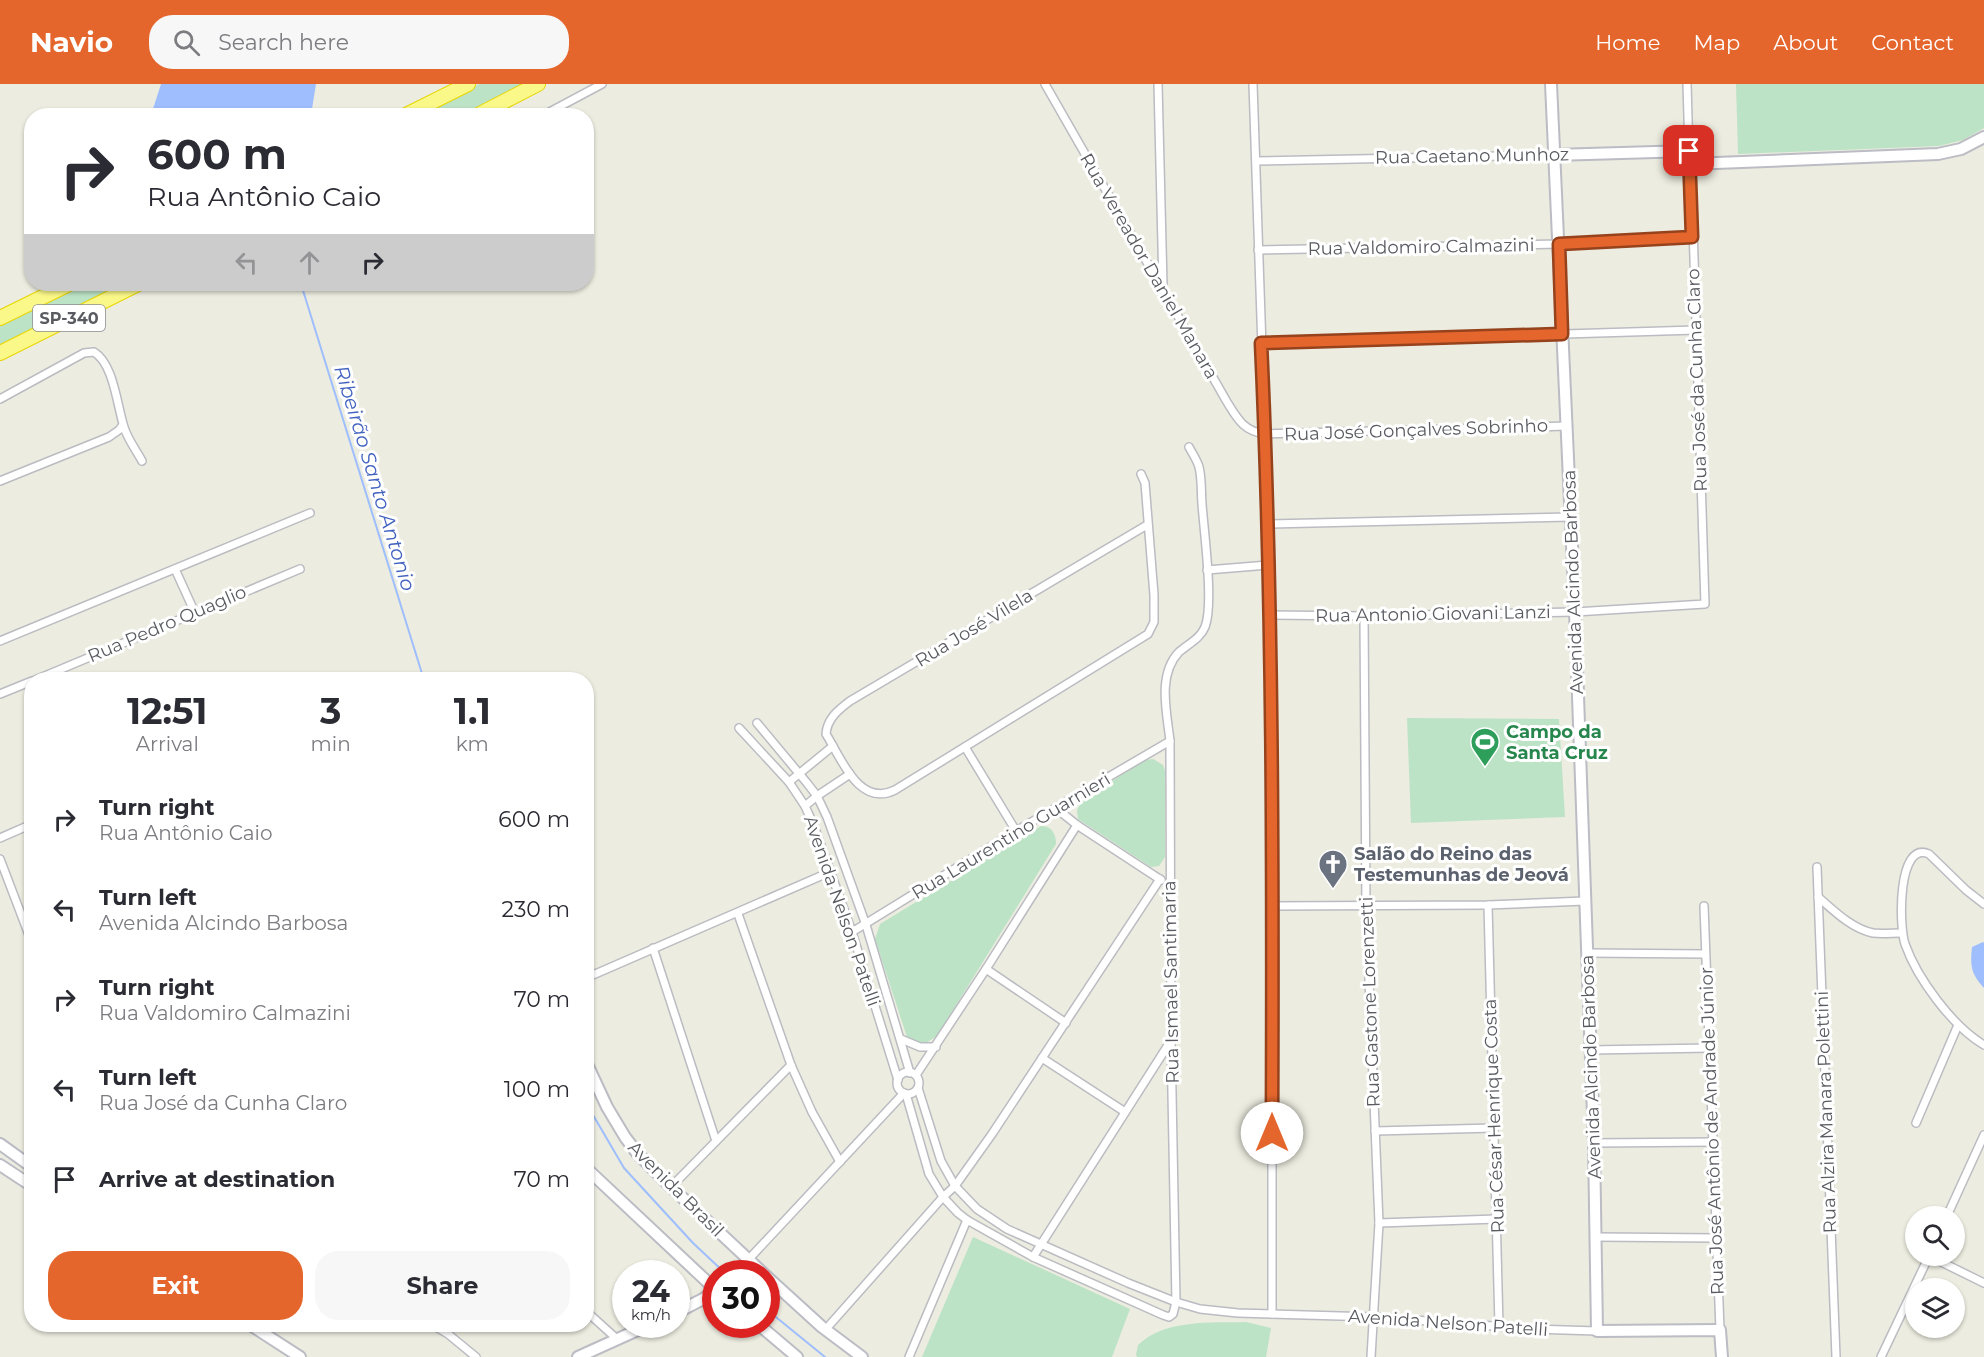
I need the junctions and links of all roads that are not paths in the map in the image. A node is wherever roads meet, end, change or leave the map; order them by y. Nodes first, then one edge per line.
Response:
1 (468, 84) edge
2 (538, 84) edge
3 (602, 84) edge
4 (1044, 84) edge
5 (1158, 84) edge
6 (1253, 84) edge
7 (1551, 84) edge
8 (1687, 84) edge
9 (420, 108) edge
10 (492, 108) edge
11 (557, 108) edge
12 (1984, 137) edge
13 (1689, 151) junction
14 (1554, 155) junction
15 (1256, 162) junction
16 (1691, 164) junction
17 (1692, 237) junction
18 (1559, 244) junction
19 (1258, 250) junction
20 (1163, 288) junction
21 (55, 291) edge
22 (124, 291) edge
23 (0, 318) edge
24 (1696, 330) junction
25 (1562, 334) junction
26 (1261, 343) junction
27 (0, 353) edge
28 (0, 399) edge
29 (123, 425) junction
30 (1567, 426) junction
31 (1265, 434) junction
32 (1189, 447) dead end
33 (142, 461) dead end
34 (1141, 474) dead end
35 (0, 481) edge
36 (310, 513) dead end
37 (1570, 517) junction
38 (1268, 524) junction
39 (1147, 525) junction
40 (1268, 565) junction
41 (300, 568) dead end
42 (175, 569) junction
43 (1207, 570) junction
44 (1705, 604) joint
45 (1575, 612) junction
46 (195, 613) junction
47 (1269, 615) junction
48 (1364, 616) junction
49 (0, 641) edge
50 (52, 672) edge
51 (24, 684) edge
52 (0, 694) edge
53 (757, 723) dead end
54 (739, 728) dead end
55 (1170, 741) junction
56 (833, 746) junction
57 (965, 747) junction
58 (800, 773) junction
59 (850, 774) junction
60 (789, 782) junction
61 (817, 796) junction
62 (805, 806) junction
63 (1057, 809) junction
64 (1077, 825) junction
65 (24, 828) edge
66 (1016, 831) junction
67 (0, 838) edge
68 (0, 859) edge
69 (1816, 867) dead end
70 (830, 872) junction
71 (1160, 879) junction
72 (1170, 885) junction
73 (1818, 897) junction
74 (1585, 901) junction
75 (1984, 904) edge
76 (1488, 905) junction
77 (1272, 906) junction
78 (1366, 906) junction
79 (1704, 906) dead end
80 (738, 914) junction
81 (24, 922) edge
82 (866, 925) junction
83 (852, 932) junction
84 (1902, 933) junction
85 (653, 948) junction
86 (1587, 953) junction
87 (1705, 954) junction
88 (986, 969) junction
89 (594, 974) edge
90 (1066, 1023) junction
91 (1958, 1025) junction
92 (901, 1039) junction
93 (1171, 1041) junction
94 (1984, 1045) edge
95 (936, 1047) junction
96 (1711, 1048) junction
97 (1590, 1050) junction
98 (1042, 1058) junction
99 (790, 1065) junction
100 (913, 1074) junction
101 (594, 1079) edge
102 (898, 1080) junction
103 (918, 1088) junction
104 (905, 1094) junction
105 (1125, 1112) junction
106 (1916, 1123) dead end
107 (1494, 1128) junction
108 (1375, 1131) junction
109 (1984, 1135) edge
110 (716, 1141) junction
111 (1714, 1142) junction
112 (1594, 1143) junction
113 (0, 1144) edge
114 (24, 1161) edge
115 (840, 1162) junction
116 (0, 1165) edge
117 (594, 1176) edge
118 (24, 1181) edge
119 (955, 1186) junction
120 (670, 1187) junction
121 (943, 1197) junction
122 (1952, 1206) edge
123 (1497, 1219) junction
124 (967, 1220) junction
125 (1379, 1223) junction
126 (1596, 1237) junction
127 (1717, 1238) junction
128 (1041, 1244) junction
129 (1033, 1257) junction
130 (746, 1260) edge
131 (748, 1260) edge
132 (1924, 1266) edge
133 (1949, 1266) edge
134 (702, 1277) edge
135 (1984, 1283) edge
136 (780, 1288) edge
137 (1176, 1302) junction
138 (1272, 1314) junction
139 (1375, 1317) junction
140 (594, 1318) edge
141 (1499, 1326) junction
142 (826, 1329) junction
143 (1720, 1330) junction
144 (261, 1332) edge
145 (445, 1332) edge
146 (1597, 1332) junction
147 (622, 1338) edge
148 (775, 1338) edge
149 (618, 1340) junction
150 (300, 1357) edge
151 (476, 1357) edge
152 (578, 1357) edge
153 (797, 1357) edge
154 (862, 1357) edge
155 (909, 1357) edge
156 (1371, 1357) edge
157 (1722, 1357) edge
158 (1836, 1357) edge
159 (1881, 1357) edge

1 - 9 highway
2 - 10 highway
3 - 11 street
4 - 20 street, Rua Vereador Daniel Manara
5 - 20 street
6 - 15 street
7 - 14 street, Avenida Alcindo Barbosa
8 - 13 street, Rua José da Cunha Claro
12 - 16 street
13 - 14 street, Rua Caetano Munhoz
13 - 16 street, Rua José da Cunha Claro
14 - 15 street, Rua Caetano Munhoz
14 - 18 street, Avenida Alcindo Barbosa
15 - 19 street
16 - 17 street, Rua José da Cunha Claro
17 - 18 street, Rua Valdomiro Calmazini
17 - 24 street, Rua José da Cunha Claro
18 - 19 street, Rua Valdomiro Calmazini
18 - 25 street, Avenida Alcindo Barbosa
19 - 26 street
20 - 31 street, Rua Vereador Daniel Manara
21 - 23 highway, SP-340
22 - 27 highway, SP-340
24 - 25 street
24 - 44 street, Rua José da Cunha Claro
25 - 26 street
25 - 30 street, Avenida Alcindo Barbosa
26 - 31 street
28 - 29 street
29 - 33 street
29 - 35 street
30 - 31 street, Rua José Gonçalves Sobrinho
30 - 37 street, Avenida Alcindo Barbosa
31 - 38 street
32 - 43 street
34 - 39 street
36 - 42 street
37 - 38 street
37 - 45 street, Avenida Alcindo Barbosa
38 - 40 street
39 - 56 street, Rua José Vilela
39 - 57 street
40 - 43 street
40 - 47 street
41 - 46 street, Rua Pedro Quaglio
42 - 46 street
42 - 49 street
43 - 55 street, Rua Ismael Santimaria
44 - 45 street, Rua Antonio Giovani Lanzi
45 - 48 street, Rua Antonio Giovani Lanzi
45 - 74 street, Avenida Alcindo Barbosa
46 - 50 street, Rua Pedro Quaglio
47 - 48 street, Rua Antonio Giovani Lanzi
47 - 77 street
48 - 78 street, Rua Gastone Lorenzetti
51 - 52 street, Rua Pedro Quaglio
53 - 58 street, Avenida Nelson Patelli
54 - 60 street, Avenida Nelson Patelli
55 - 63 street, Rua Laurentino Guarnieri
55 - 72 street, Rua Ismael Santimaria
56 - 58 street
56 - 59 street
57 - 59 street
57 - 66 street
58 - 60 street
58 - 61 street, Avenida Nelson Patelli
59 - 61 street
60 - 62 street, Avenida Nelson Patelli
61 - 62 street
61 - 82 street, Avenida Nelson Patelli
62 - 70 street, Avenida Nelson Patelli
63 - 64 street
63 - 66 street, Rua Laurentino Guarnieri
64 - 71 street
64 - 88 street
65 - 67 street
66 - 82 street, Rua Laurentino Guarnieri
68 - 81 street
69 - 73 street, Rua Alzira Manara Polettini
70 - 80 street
70 - 83 street, Avenida Nelson Patelli
71 - 72 street
71 - 90 street
72 - 93 street, Rua Ismael Santimaria
73 - 84 street
73 - 158 street, Rua Alzira Manara Polettini
74 - 76 street
74 - 86 street, Avenida Alcindo Barbosa
75 - 84 street
76 - 78 street
76 - 107 street, Rua César Henrique Costa
77 - 78 street
77 - 138 street
78 - 108 street, Rua Gastone Lorenzetti
79 - 87 street, Rua José Antônio de Andrade Júnior
80 - 85 street
80 - 99 street
82 - 83 street, Rua Laurentino Guarnieri
82 - 92 street, Avenida Nelson Patelli
83 - 102 street, Avenida Nelson Patelli
84 - 91 street
85 - 89 street
85 - 110 street
86 - 87 street
86 - 97 street, Avenida Alcindo Barbosa
87 - 96 street, Rua José Antônio de Andrade Júnior
88 - 90 street
88 - 95 street
90 - 98 street
91 - 94 street
91 - 106 street
92 - 95 street
92 - 100 street, Avenida Nelson Patelli
93 - 105 street
93 - 137 street, Rua Ismael Santimaria
95 - 100 street
96 - 97 street
96 - 111 street, Rua José Antônio de Andrade Júnior
97 - 112 street, Avenida Alcindo Barbosa
98 - 105 street
98 - 119 street
99 - 110 street
99 - 115 street
100 - 102 street
100 - 103 street
101 - 120 street, Avenida Brasil
102 - 104 street
103 - 104 street
103 - 119 street, Avenida Nelson Patelli
104 - 115 street
104 - 121 street
105 - 128 street
107 - 108 street
107 - 123 street, Rua César Henrique Costa
108 - 125 street, Rua Gastone Lorenzetti
109 - 122 street
110 - 120 street
111 - 112 street
111 - 127 street, Rua José Antônio de Andrade Júnior
112 - 126 street, Avenida Alcindo Barbosa
113 - 114 street
115 - 131 street
116 - 118 street
117 - 134 street
119 - 121 street
119 - 128 street, Avenida Nelson Patelli
120 - 130 street, Avenida Brasil
121 - 124 street
121 - 142 street
123 - 125 street
123 - 141 street, Rua César Henrique Costa
124 - 129 street
124 - 155 street
125 - 139 street, Rua Gastone Lorenzetti
126 - 127 street
126 - 146 street, Avenida Alcindo Barbosa
127 - 143 street, Rua José Antônio de Andrade Júnior
128 - 129 street
128 - 137 street, Avenida Nelson Patelli
129 - 137 street
132 - 159 street
133 - 135 street
136 - 142 street, Avenida Brasil
137 - 138 street, Avenida Nelson Patelli
138 - 139 street, Avenida Nelson Patelli
139 - 141 street, Avenida Nelson Patelli
139 - 156 street, Rua Gastone Lorenzetti
140 - 149 street
141 - 146 street, Avenida Nelson Patelli
142 - 154 street, Avenida Brasil
143 - 146 street, Avenida Nelson Patelli
143 - 157 street, Rua José Antônio de Andrade Júnior
144 - 150 street
145 - 151 street
147 - 149 street
148 - 153 street
149 - 152 street

